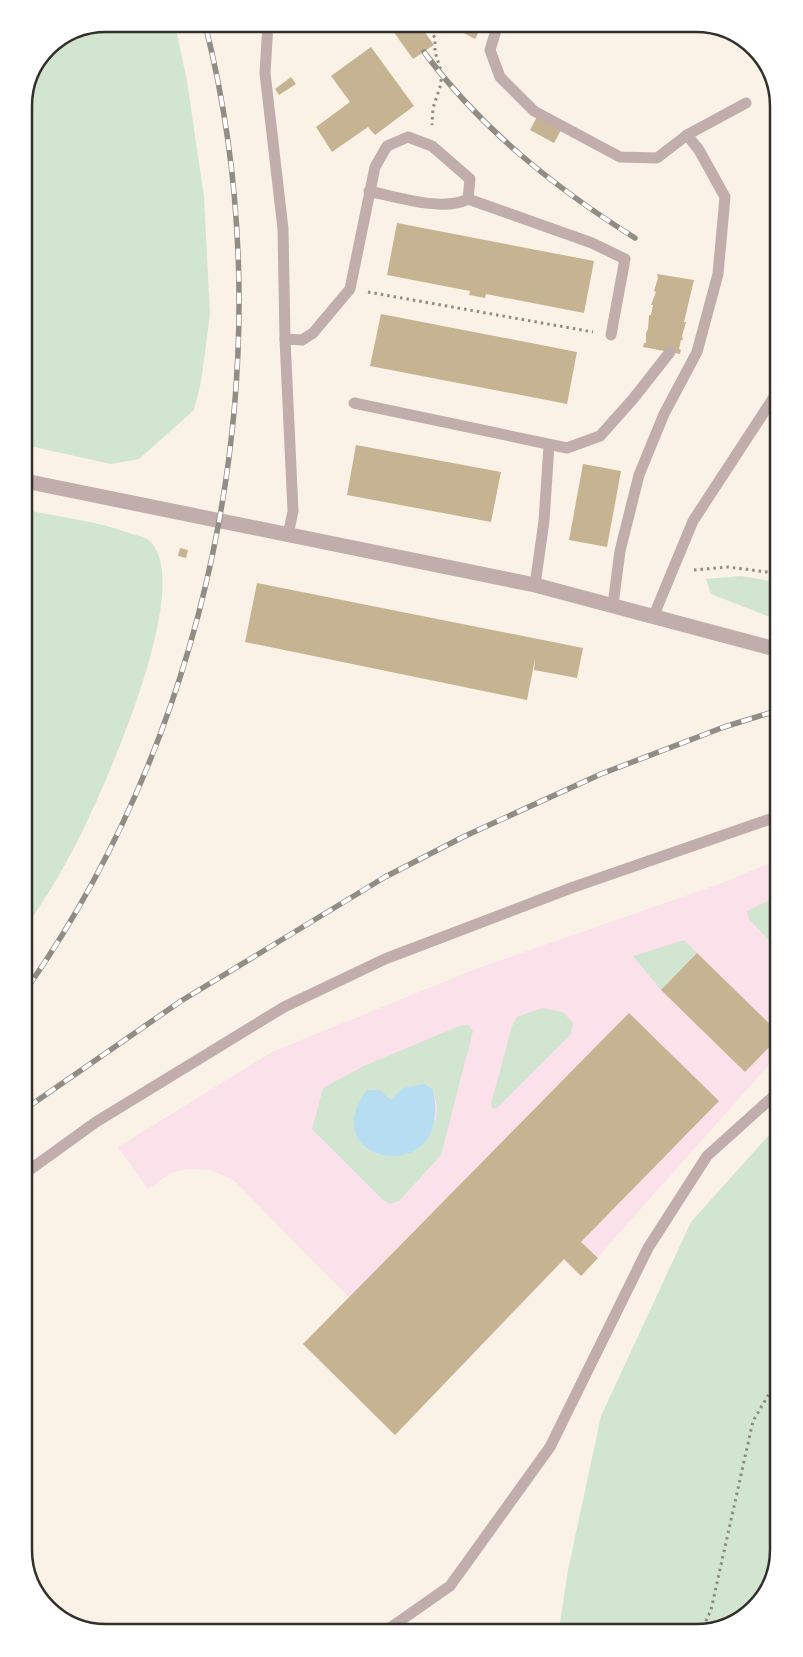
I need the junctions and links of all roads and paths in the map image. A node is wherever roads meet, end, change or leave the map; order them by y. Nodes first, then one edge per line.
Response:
1 (267, 32) edge
2 (432, 33) edge
3 (495, 33) edge
4 (746, 103) dead end
5 (687, 135) junction
6 (432, 146) junction
7 (369, 191) junction
8 (468, 199) junction
9 (350, 289) junction
10 (611, 335) joint
11 (285, 339) junction
12 (670, 352) dead end
13 (354, 403) dead end
14 (770, 403) edge
15 (549, 444) junction
16 (33, 482) edge
17 (288, 535) junction
18 (674, 572) junction
19 (770, 572) edge
20 (535, 585) junction
21 (614, 605) junction
22 (654, 615) junction
23 (770, 647) edge
24 (770, 819) edge
25 (770, 1098) edge
26 (32, 1167) edge
27 (770, 1391) edge
28 (705, 1623) edge
29 (396, 1624) edge

1 - 11 lane
2 - 6 path
3 - 5 lane
4 - 5 lane
5 - 21 lane
6 - 7 lane
6 - 8 lane
7 - 8 lane
7 - 9 lane
8 - 10 lane
9 - 10 path
9 - 11 lane
11 - 17 lane
12 - 15 lane
13 - 15 lane
14 - 18 lane
15 - 20 lane
16 - 17 street
17 - 20 street
18 - 19 path
18 - 22 lane
20 - 21 street
21 - 22 street
22 - 23 street
24 - 26 lane
25 - 29 lane
27 - 28 path

